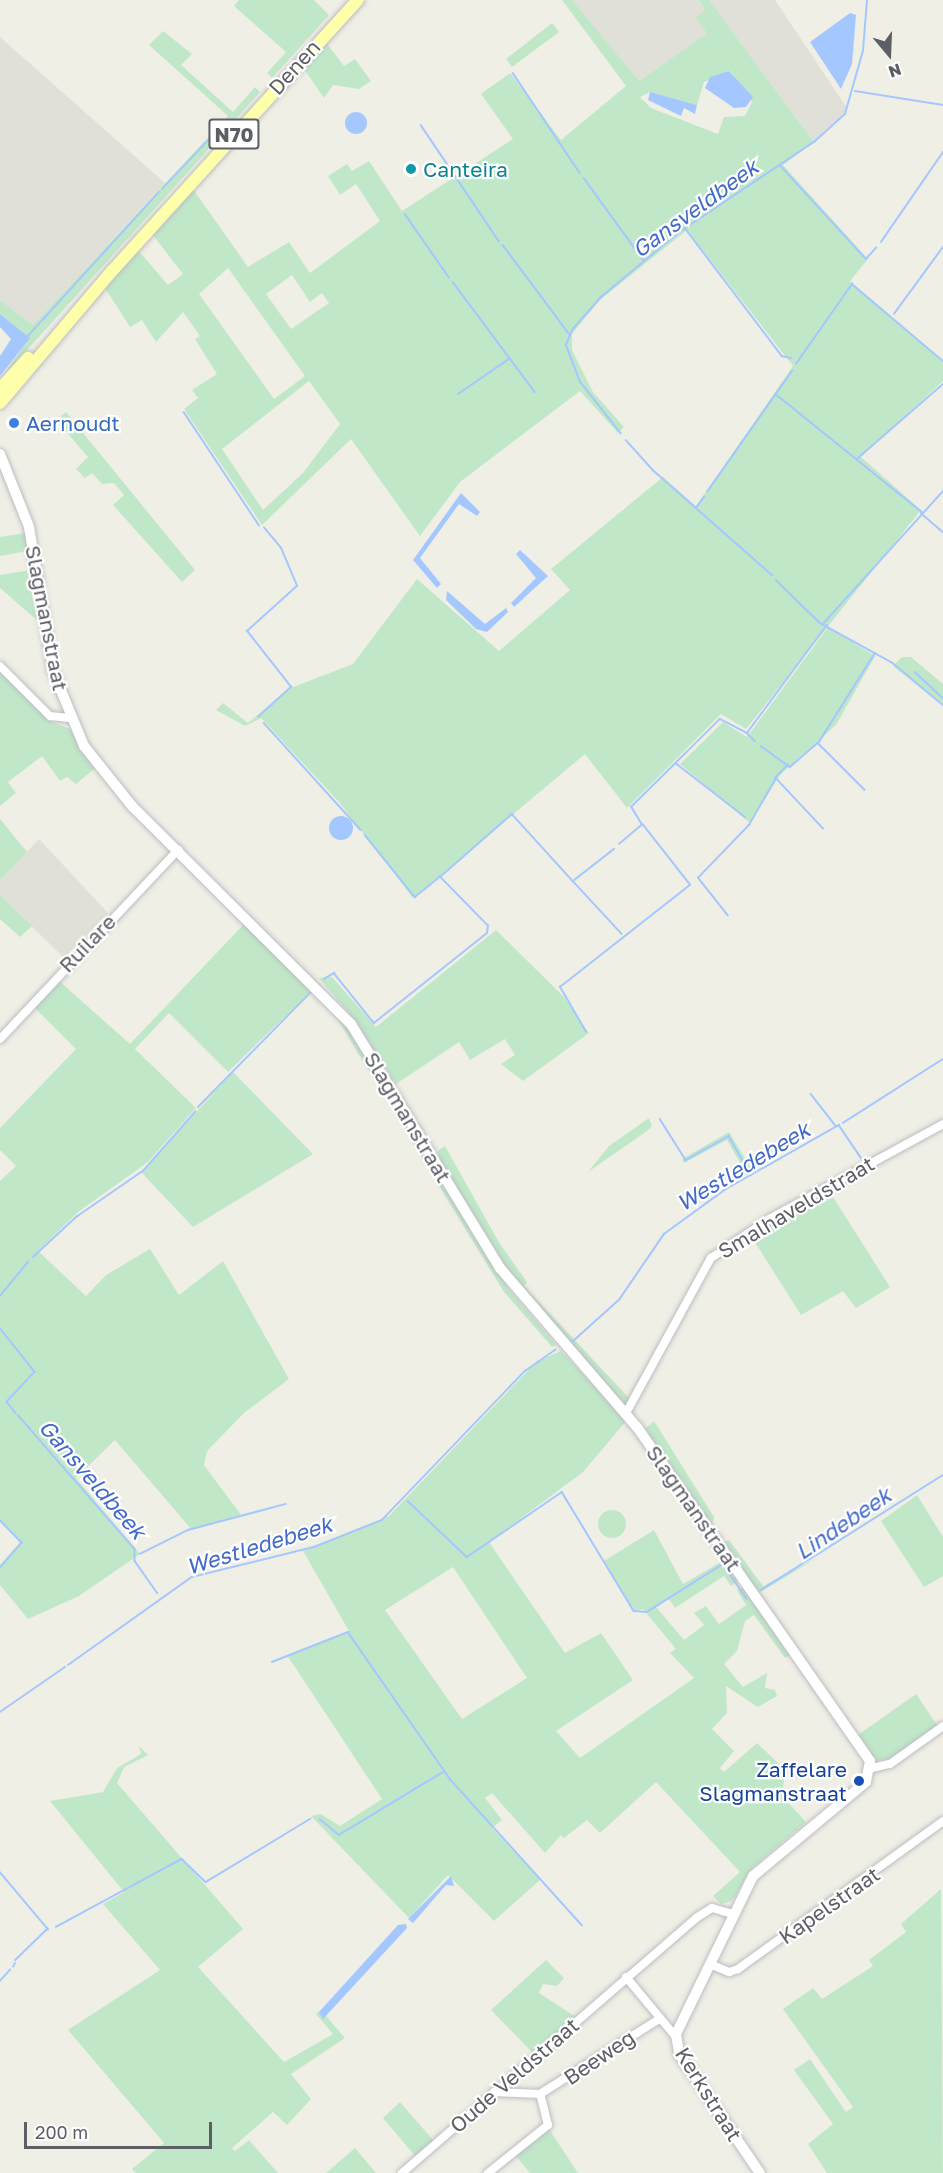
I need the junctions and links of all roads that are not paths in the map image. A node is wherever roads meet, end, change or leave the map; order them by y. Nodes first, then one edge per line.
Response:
1 (358, 0) edge
2 (112, 271) junction
3 (0, 389) edge
4 (0, 403) edge
5 (0, 454) edge
6 (0, 666) edge
7 (69, 718) junction
8 (178, 850) junction
9 (0, 1039) edge
10 (943, 1124) edge
11 (626, 1413) junction
12 (943, 1726) edge
13 (872, 1768) junction
14 (943, 1821) edge
15 (733, 1914) junction
16 (710, 1964) junction
17 (626, 1977) junction
18 (659, 2019) junction
19 (676, 2037) junction
20 (494, 2092) junction
21 (540, 2094) junction
22 (402, 2173) edge
23 (488, 2173) edge
24 (760, 2173) edge

1 - 2 main road, Denen / N70
2 - 3 main road, Denen / N70
2 - 4 main road, Denen / N70
5 - 7 main road, Slagmanstraat
6 - 7 street
7 - 8 main road, Slagmanstraat
8 - 9 street, Ruilare
8 - 11 main road, Slagmanstraat
10 - 11 street, Smalhaveldstraat
11 - 13 main road, Slagmanstraat
12 - 13 street
13 - 15 main road
14 - 16 street, Kapelstraat
15 - 16 main road, Kerkstraat
15 - 17 street, Oude Veldstraat
16 - 19 main road, Kerkstraat
17 - 18 street
17 - 20 street, Oude Veldstraat
18 - 19 street
18 - 21 street, Beeweg
19 - 24 main road, Kerkstraat
20 - 21 street, Beeweg
20 - 22 street, Oude Veldstraat
21 - 23 street, Beeweg

